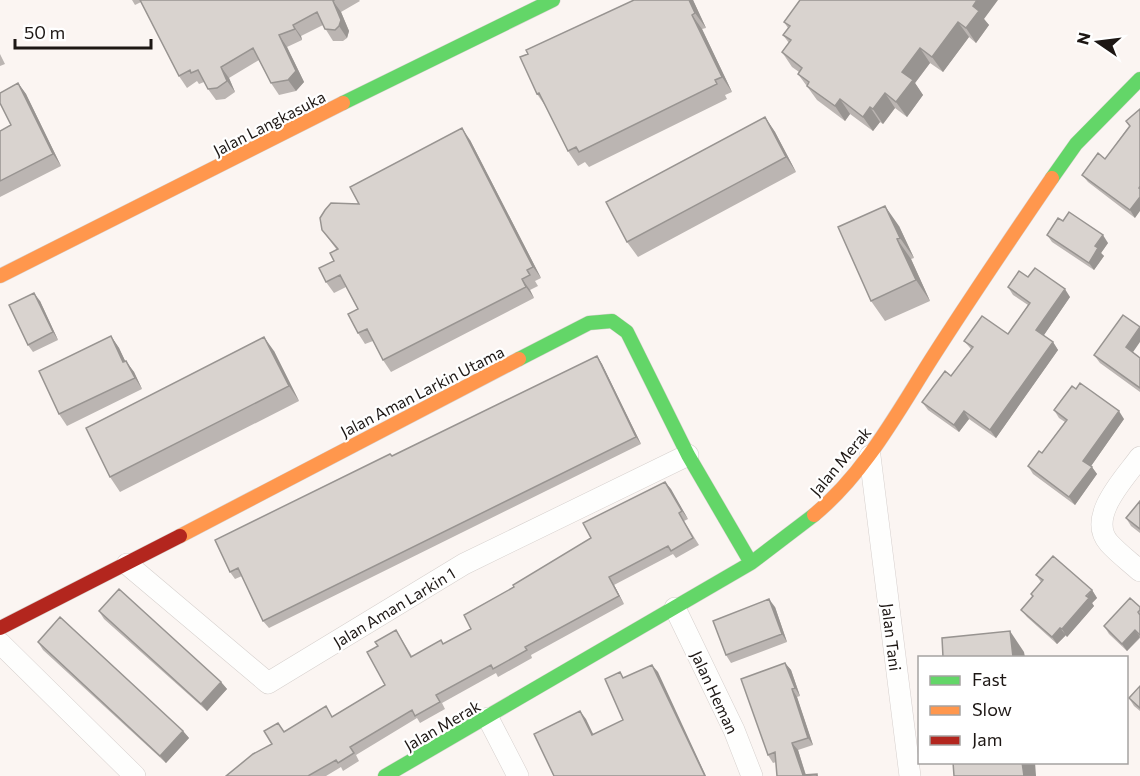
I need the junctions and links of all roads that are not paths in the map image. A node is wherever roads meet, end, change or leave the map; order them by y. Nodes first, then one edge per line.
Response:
1 (553, 0) edge
2 (1140, 79) edge
3 (0, 276) edge
4 (688, 455) junction
5 (870, 456) junction
6 (1140, 457) edge
7 (846, 485) junction
8 (875, 498) junction
9 (750, 563) junction
10 (127, 564) junction
11 (1140, 571) edge
12 (675, 608) junction
13 (0, 628) edge
14 (0, 643) edge
15 (488, 718) junction
16 (135, 776) edge
17 (385, 776) edge
18 (519, 776) edge
19 (752, 776) edge
20 (909, 776) edge

1 - 3 street, Jalan Langkasuka
2 - 5 street, Jalan Merak
4 - 9 street, Jalan Aman Larkin Utama
4 - 10 street, Jalan Aman Larkin 1
4 - 10 street, Jalan Aman Larkin Utama
5 - 7 street, Jalan Merak
5 - 8 street, Jalan Tani
6 - 11 street
7 - 8 street
7 - 9 street, Jalan Merak
8 - 20 street, Jalan Tani
9 - 12 street, Jalan Merak
10 - 13 street, Jalan Aman Larkin Utama
12 - 15 street, Jalan Merak
12 - 19 street, Jalan Heman
14 - 16 street
15 - 17 street, Jalan Merak
15 - 18 street

